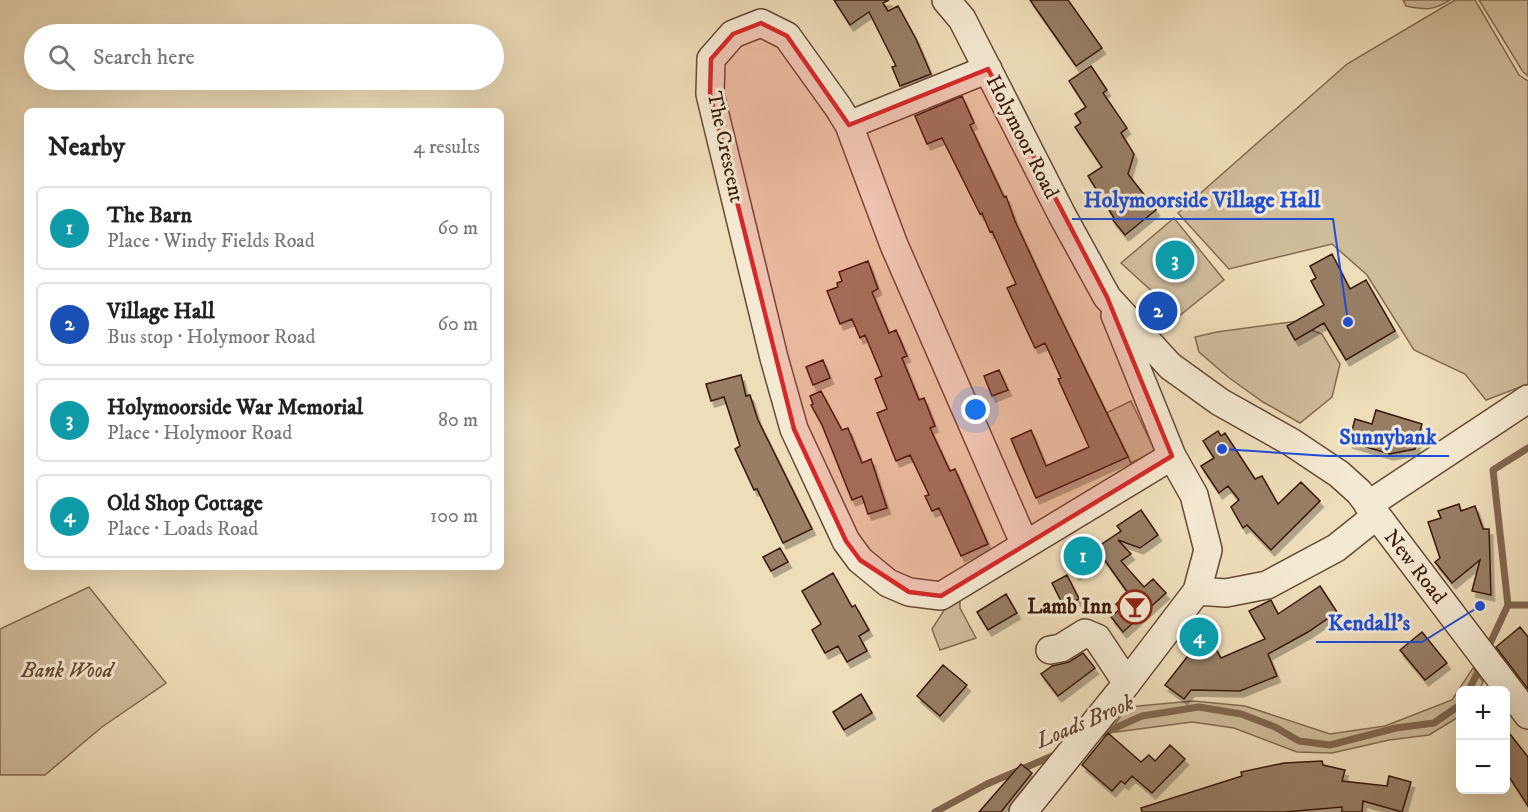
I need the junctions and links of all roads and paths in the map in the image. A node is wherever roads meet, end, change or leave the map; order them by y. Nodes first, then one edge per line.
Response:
1 (957, 4) edge
2 (987, 69) junction
3 (849, 125) junction
4 (1107, 297) junction
5 (1528, 399) edge
6 (1172, 456) junction
7 (1372, 510) junction
8 (1025, 545) junction
9 (1197, 591) junction
10 (1050, 651) dead end
11 (1127, 684) junction
12 (1528, 715) edge
13 (1023, 812) edge

1 - 2 street, Holymoor Road
2 - 3 street
2 - 4 street, Holymoor Road
3 - 8 street, The Crescent
3 - 8 street, The Crescent
4 - 6 street
4 - 7 street, Holymoor Road
5 - 7 street
6 - 8 street
6 - 9 street
7 - 9 street
7 - 12 street, New Road
9 - 11 street
10 - 11 street
11 - 13 street

